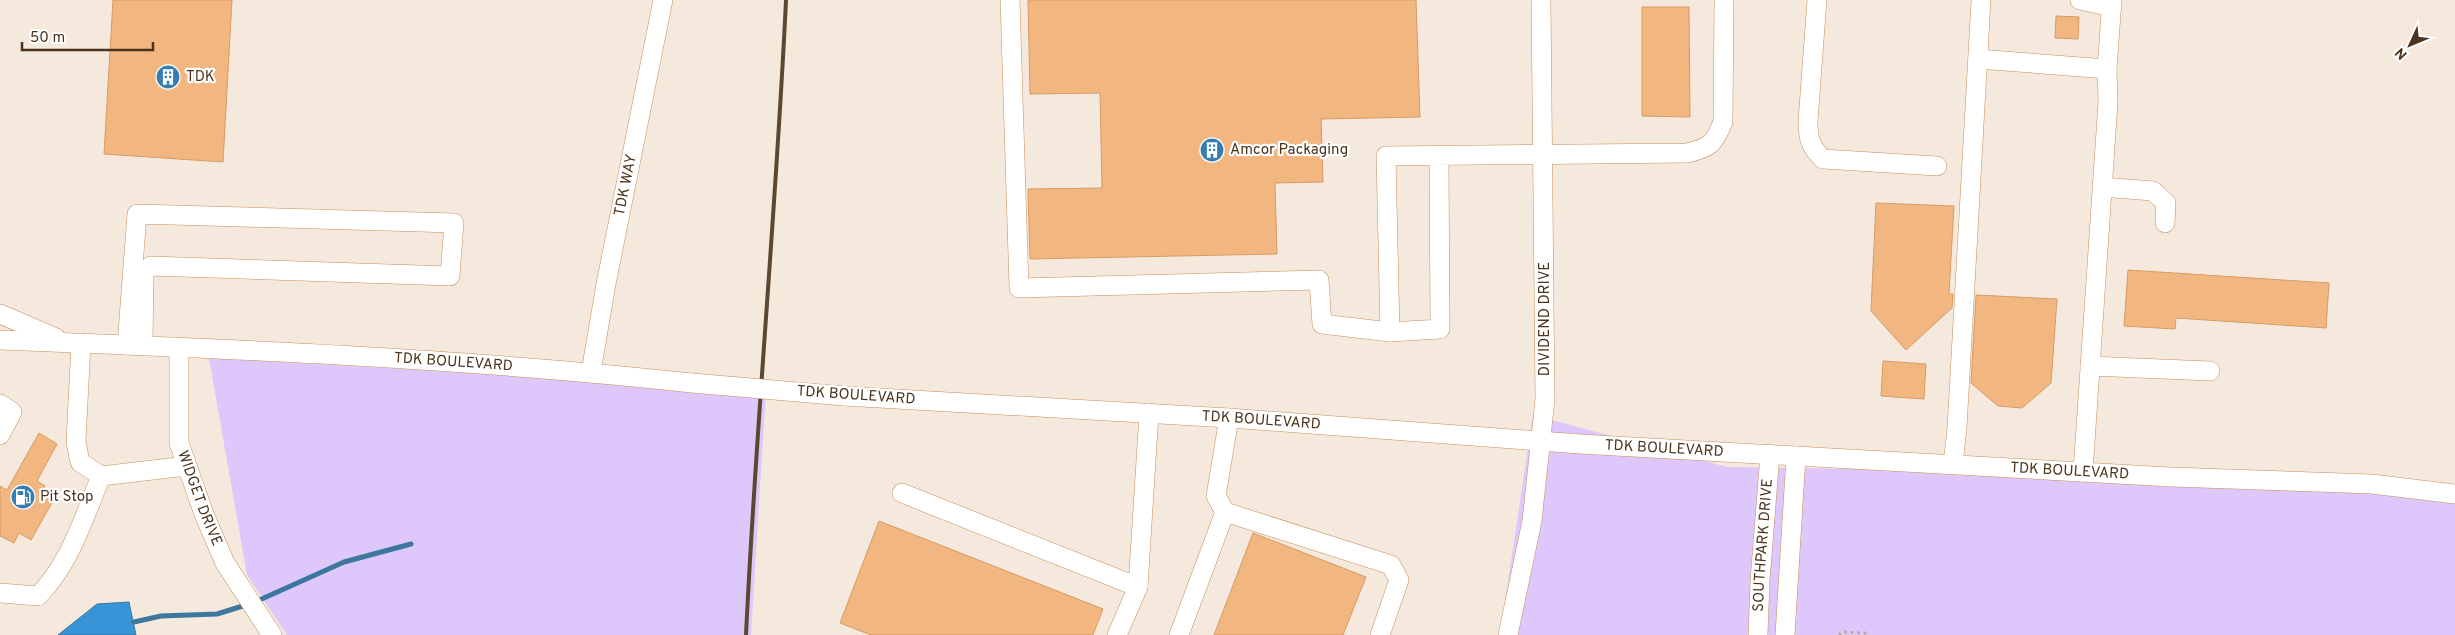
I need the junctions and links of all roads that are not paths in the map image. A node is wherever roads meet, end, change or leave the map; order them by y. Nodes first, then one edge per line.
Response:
1 (663, 0) edge
2 (1010, 0) edge
3 (1541, 0) edge
4 (1724, 0) edge
5 (1817, 0) edge
6 (1981, 0) edge
7 (2080, 0) edge
8 (2112, 4) edge
9 (1978, 59) junction
10 (2107, 69) junction
11 (1543, 153) junction
12 (1439, 157) junction
13 (1937, 166) dead end
14 (2102, 187) junction
15 (2165, 223) dead end
16 (0, 314) edge
17 (1390, 332) junction
18 (74, 342) junction
19 (1, 345) edge
20 (135, 345) junction
21 (179, 347) junction
22 (2090, 366) junction
23 (2210, 371) dead end
24 (591, 372) junction
25 (0, 404) edge
26 (1149, 413) junction
27 (1229, 418) junction
28 (0, 435) edge
29 (1540, 442) junction
30 (1770, 454) junction
31 (1796, 456) junction
32 (1953, 464) junction
33 (187, 466) junction
34 (2083, 472) junction
35 (101, 476) junction
36 (902, 493) dead end
37 (2455, 494) edge
38 (1225, 512) junction
39 (1138, 586) junction
40 (0, 593) edge
41 (272, 635) edge
42 (1117, 635) edge
43 (1179, 635) edge
44 (1380, 635) edge
45 (1508, 635) edge
46 (1758, 635) edge
47 (1785, 635) edge

1 - 24 street, TDK WAY
2 - 17 street
3 - 11 street, DIVIDEND DRIVE
4 - 11 street
5 - 13 street
6 - 9 street
7 - 8 street
8 - 10 street
9 - 10 street
9 - 32 street
10 - 14 street
11 - 12 street
11 - 29 street, DIVIDEND DRIVE
12 - 17 street
12 - 17 street
14 - 15 street
14 - 22 street
16 - 18 street, TDK BOULEVARD
18 - 19 street, TDK BOULEVARD
18 - 20 street, TDK BOULEVARD
18 - 35 street
20 - 20 street
20 - 21 street, TDK BOULEVARD
21 - 24 street, TDK BOULEVARD
21 - 33 street, WIDGET DRIVE
22 - 23 street
22 - 34 street
24 - 26 street, TDK BOULEVARD, bridge
25 - 28 street
26 - 27 street, TDK BOULEVARD
26 - 39 street
27 - 29 street, TDK BOULEVARD
27 - 38 street
29 - 30 street, TDK BOULEVARD
29 - 45 street, DIVIDEND DRIVE
30 - 31 street, TDK BOULEVARD
30 - 46 street, SOUTHPARK DRIVE
31 - 32 street, TDK BOULEVARD
31 - 47 street, SOUTHPARK DRIVE
32 - 34 street, TDK BOULEVARD
33 - 35 street
33 - 41 street, WIDGET DRIVE
34 - 37 street, TDK BOULEVARD
35 - 40 street
36 - 39 street
38 - 43 street
38 - 44 street
39 - 42 street

